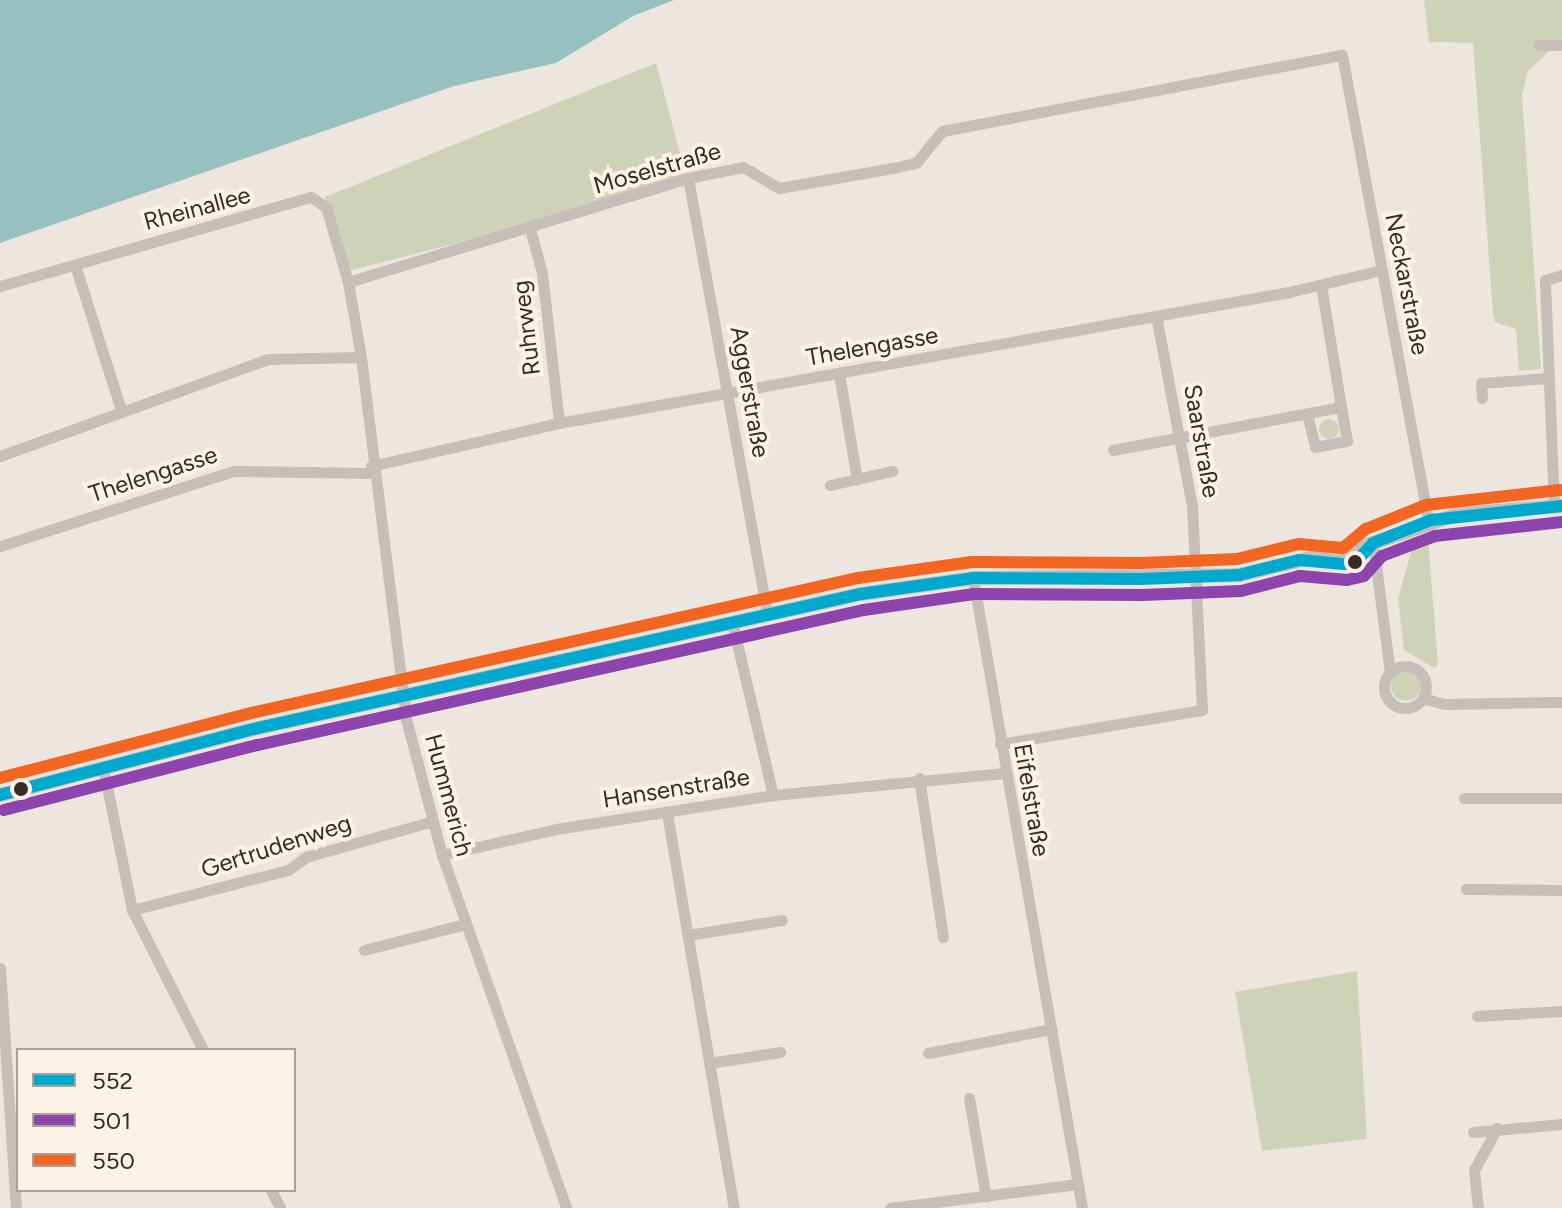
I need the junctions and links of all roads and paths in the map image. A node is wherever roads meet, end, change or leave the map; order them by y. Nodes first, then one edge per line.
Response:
1 (1539, 45) dead end
2 (1562, 45) edge
3 (1342, 55) joint
4 (688, 178) junction
5 (530, 229) junction
6 (75, 265) junction
7 (1381, 270) junction
8 (1562, 275) edge
9 (348, 282) junction
10 (1321, 285) junction
11 (0, 286) edge
12 (1156, 316) junction
13 (361, 357) junction
14 (839, 374) junction
15 (1548, 378) junction
16 (729, 393) junction
17 (1482, 398) dead end
18 (1341, 407) junction
19 (1556, 407) edge
20 (121, 410) junction
21 (1307, 414) junction
22 (559, 423) junction
23 (1182, 439) junction
24 (1113, 450) dead end
25 (0, 456) edge
26 (371, 470) junction
27 (892, 471) dead end
28 (857, 479) junction
29 (830, 485) dead end
30 (1558, 506) edge
31 (1428, 521) junction
32 (1373, 543) junction
33 (0, 546) edge
34 (1193, 574) junction
35 (973, 578) junction
36 (767, 614) junction
37 (732, 622) junction
38 (1390, 672) junction
39 (404, 695) junction
40 (1423, 698) junction
41 (1562, 702) edge
42 (1000, 744) junction
43 (103, 767) junction
44 (1005, 773) junction
45 (919, 778) junction
46 (0, 795) edge
47 (773, 795) junction
48 (1464, 798) dead end
49 (1562, 798) edge
50 (667, 813) junction
51 (433, 821) junction
52 (442, 855) junction
53 (1466, 889) dead end
54 (1562, 890) edge
55 (132, 910) junction
56 (782, 920) dead end
57 (465, 924) junction
58 (688, 935) junction
59 (943, 937) dead end
60 (364, 950) dead end
61 (0, 968) edge
62 (1562, 1011) edge
63 (1477, 1016) dead end
64 (1052, 1029) junction
65 (202, 1048) edge
66 (780, 1052) dead end
67 (928, 1053) dead end
68 (709, 1063) junction
69 (969, 1098) dead end
70 (1562, 1124) edge
71 (1497, 1128) junction
72 (1473, 1132) dead end
73 (1077, 1184) junction
74 (986, 1197) junction
75 (947, 1205) edge
76 (16, 1208) edge
77 (566, 1208) edge
78 (734, 1208) edge
79 (890, 1208) edge
80 (1082, 1208) edge
81 (1478, 1208) edge

1 - 2 street
3 - 4 street, Moselstraße
3 - 7 street, Neckarstraße
4 - 5 street, Moselstraße
4 - 16 street, Aggerstraße
5 - 9 street, Moselstraße
5 - 22 street, Ruhrweg
6 - 9 street, Rheinallee
6 - 11 street, Rheinallee
6 - 20 street
7 - 10 street, Thelengasse
7 - 31 street, Neckarstraße
8 - 15 street
9 - 13 street, Hummerich
10 - 12 street, Thelengasse
10 - 18 street
12 - 14 street, Thelengasse
12 - 23 street, Saarstraße
13 - 20 street
13 - 26 street, Hummerich
14 - 16 street, Thelengasse
14 - 28 street
15 - 17 street
15 - 19 street
16 - 22 street, Thelengasse
16 - 36 street, Aggerstraße
18 - 21 street
18 - 21 street
19 - 30 street
20 - 25 street
21 - 23 street
22 - 26 street, Thelengasse
23 - 24 street
23 - 34 street, Saarstraße
26 - 33 street, Thelengasse
26 - 39 street, Hummerich
27 - 28 street
28 - 29 street
30 - 31 street
31 - 32 street
32 - 34 street
32 - 38 street
34 - 35 street
34 - 42 street, Saarstraße
35 - 36 street
35 - 42 street, Eifelstraße
36 - 37 street
37 - 39 street
37 - 47 street
38 - 40 street
38 - 40 street
39 - 43 street
39 - 51 street, Hummerich
40 - 41 street
42 - 44 street, Eifelstraße
43 - 46 street
43 - 55 street
44 - 45 street, Hansenstraße
44 - 64 street, Eifelstraße
45 - 47 street, Hansenstraße
45 - 59 street
47 - 50 street, Hansenstraße
48 - 49 street
50 - 52 street, Hansenstraße
50 - 58 street
51 - 52 street, Hummerich
51 - 55 street, Gertrudenweg
52 - 57 street, Hummerich
53 - 54 street
55 - 65 street
56 - 58 street
57 - 60 street
57 - 77 street, Hummerich
58 - 68 street
61 - 76 street
62 - 63 street
64 - 67 street
64 - 73 street, Eifelstraße
66 - 68 street
68 - 78 street
69 - 74 street
70 - 71 street
71 - 72 street
71 - 81 street
73 - 74 street
73 - 80 street, Eifelstraße
74 - 75 street
75 - 79 street

